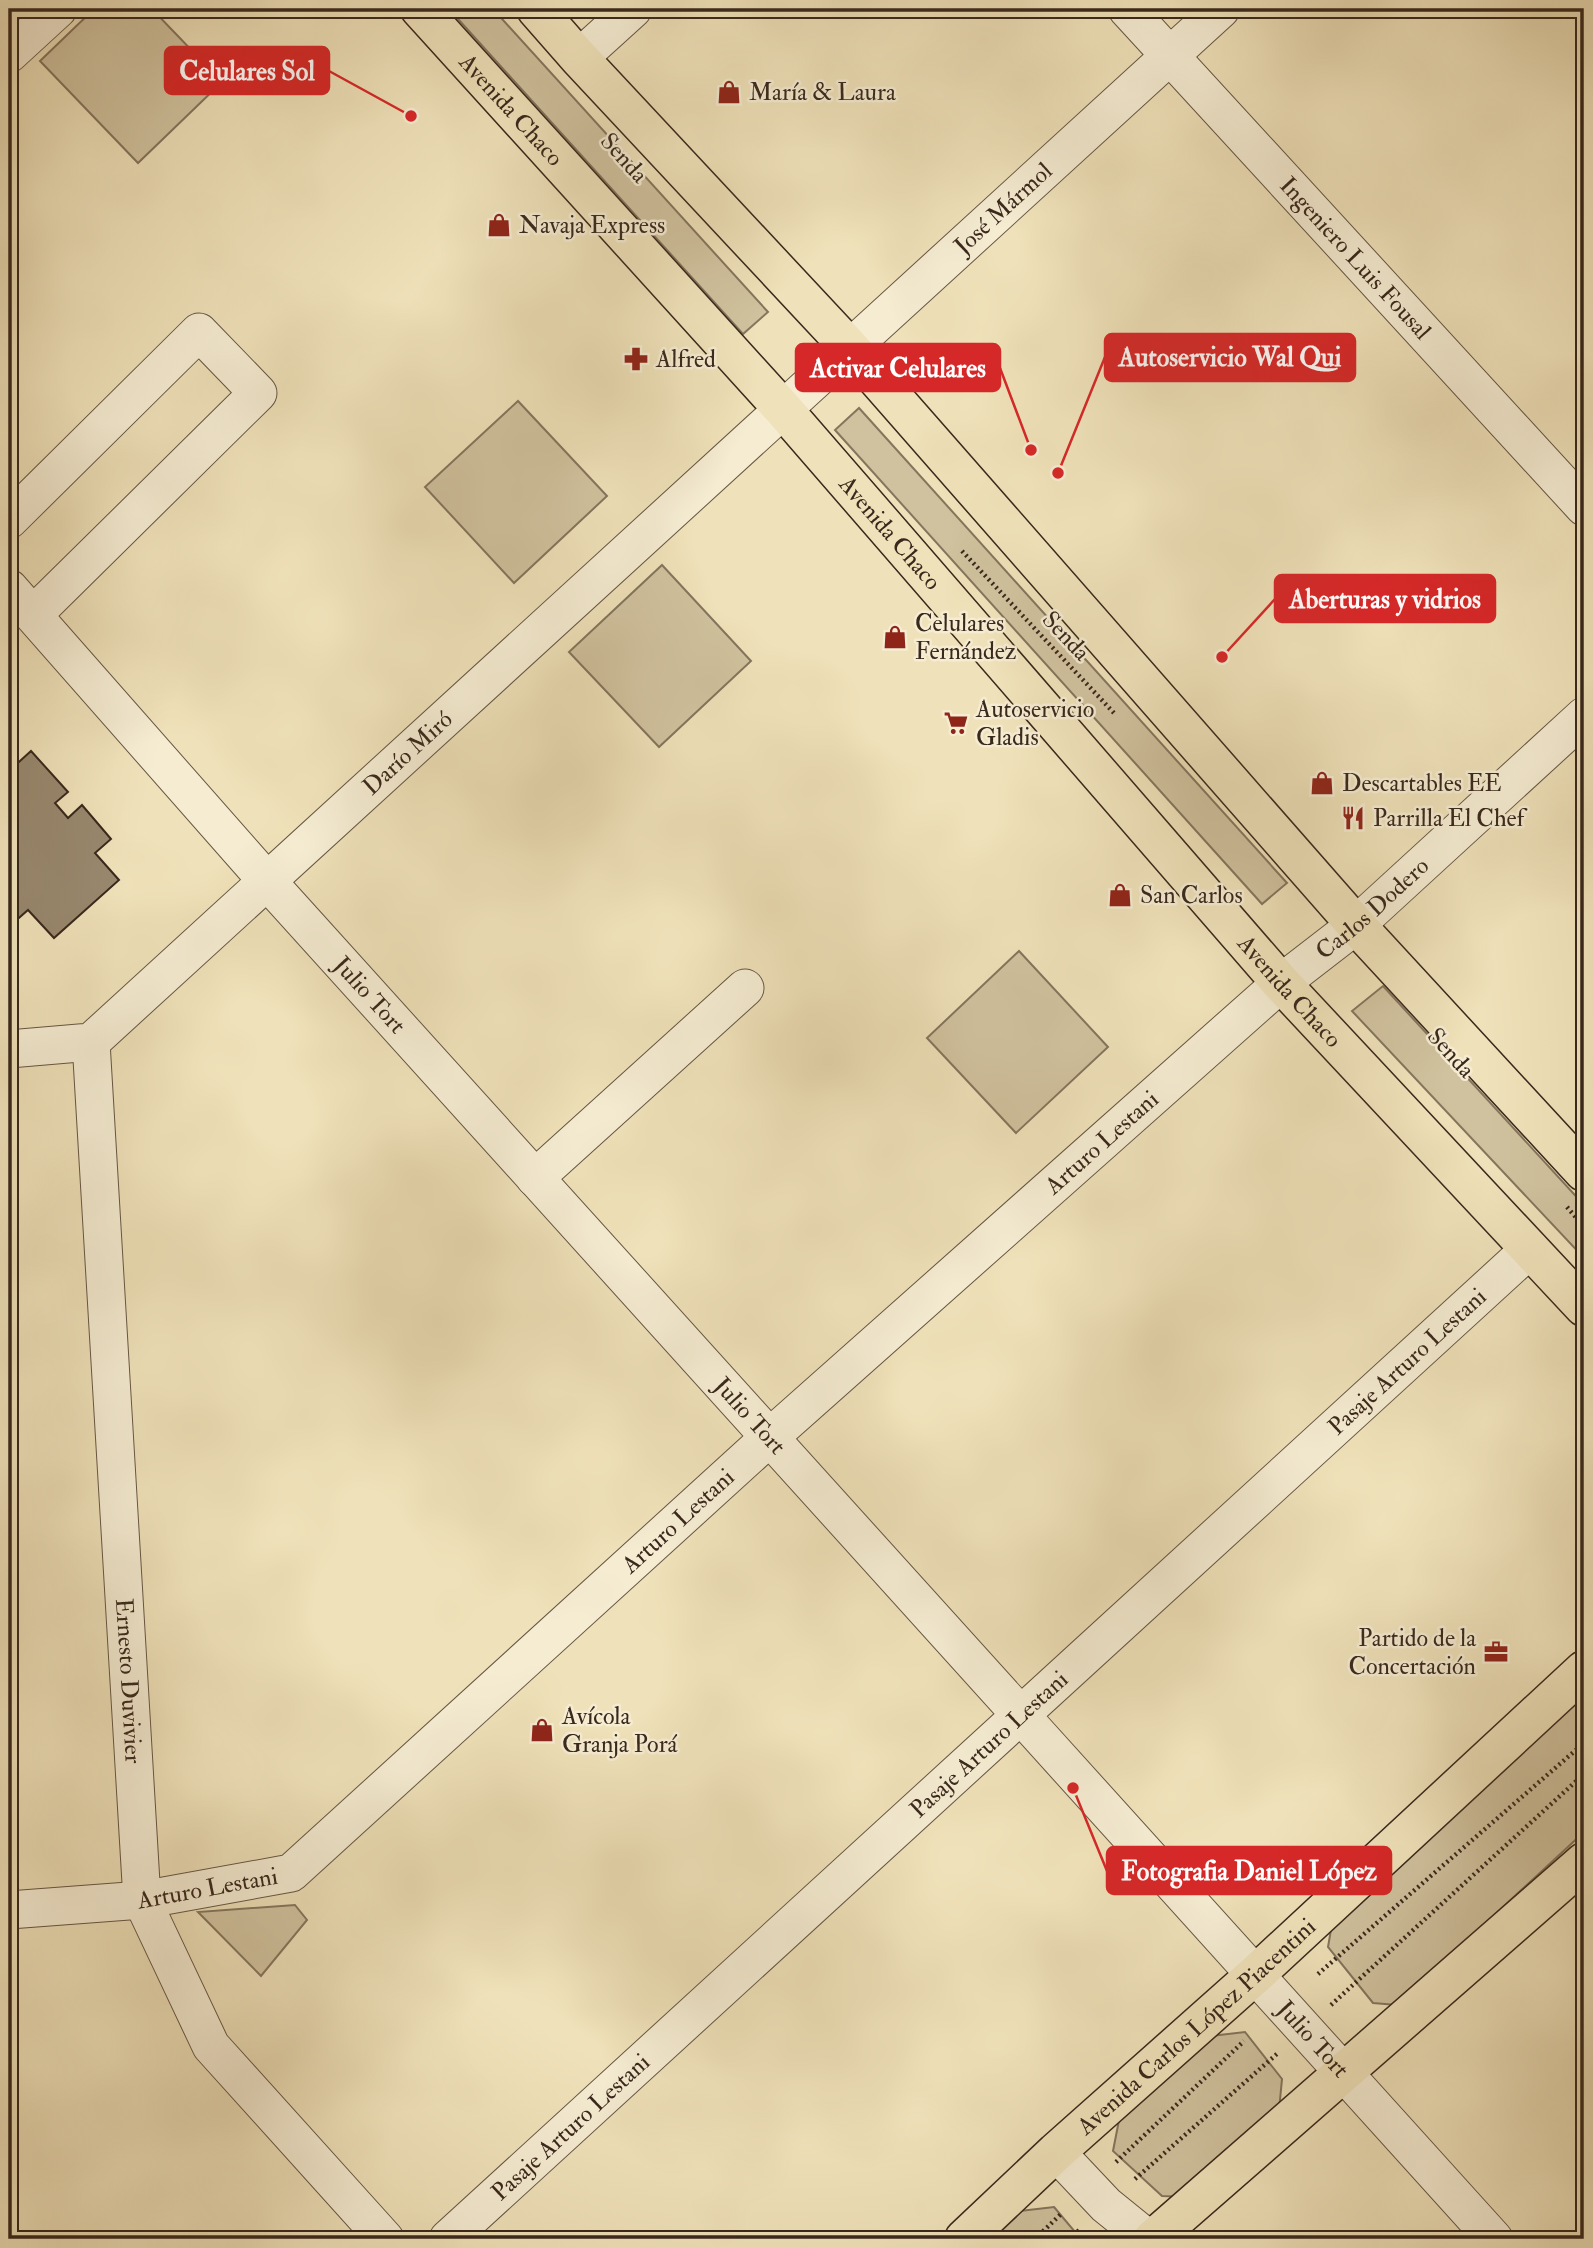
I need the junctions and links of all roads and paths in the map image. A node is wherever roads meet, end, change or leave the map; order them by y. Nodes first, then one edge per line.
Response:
1 (58, 9) edge
2 (420, 9) edge
3 (537, 9) edge
4 (633, 9) edge
5 (1127, 9) edge
6 (1222, 9) edge
7 (9, 54) edge
8 (1169, 57) junction
9 (579, 58) junction
10 (849, 347) junction
11 (782, 408) junction
12 (1584, 507) edge
13 (9, 520) edge
14 (959, 548) dead end
15 (9, 588) edge
16 (34, 614) junction
17 (1584, 716) edge
18 (1121, 720) dead end
19 (267, 881) junction
20 (1356, 925) junction
21 (1281, 983) junction
22 (746, 988) dead end
23 (90, 1042) junction
24 (9, 1049) edge
25 (1584, 1172) edge
26 (535, 1178) junction
27 (1566, 1207) dead end
28 (1584, 1227) edge
29 (1530, 1248) junction
30 (1584, 1307) edge
31 (770, 1437) junction
32 (1584, 1670) edge
33 (1020, 1714) junction
34 (1584, 1862) edge
35 (142, 1900) junction
36 (9, 1910) edge
37 (1255, 1975) junction
38 (1345, 2073) junction
39 (1056, 2152) junction
40 (385, 2239) edge
41 (448, 2239) edge
42 (964, 2239) edge
43 (1148, 2239) edge
44 (1153, 2239) edge
45 (1494, 2239) edge

1 - 7 street
2 - 11 main road, Avenida Chaco
3 - 9 main road
4 - 9 street
5 - 8 street, Ingeniero Luis Fousal
6 - 8 street, José Mármol
8 - 10 street, José Mármol
8 - 12 street, Ingeniero Luis Fousal
9 - 10 main road
10 - 11 street, José Mármol
10 - 20 main road
11 - 19 street, Darío Miró
11 - 21 main road, Avenida Chaco
13 - 16 street
14 - 18 path, Senda
15 - 16 street, Julio Tort
16 - 19 street, Julio Tort
17 - 20 street, Carlos Dodero
19 - 23 street, Darío Miró
19 - 26 street, Julio Tort
20 - 21 street, Carlos Dodero
20 - 25 main road
21 - 29 main road, Avenida Chaco
21 - 31 street, Arturo Lestani
22 - 26 street
23 - 24 street
23 - 35 street, Ernesto Duvivier
26 - 31 street, Julio Tort
27 - 28 path
29 - 30 main road, Avenida Chaco
29 - 33 street, Pasaje Arturo Lestani
31 - 33 street, Julio Tort
31 - 35 street, Arturo Lestani
32 - 37 main road, Avenida Carlos López Piacentini
33 - 37 street, Julio Tort
33 - 41 street, Pasaje Arturo Lestani
34 - 38 main road
35 - 36 street, Arturo Lestani
35 - 40 street, Ernesto Duvivier
37 - 38 street, Julio Tort
37 - 39 main road, Avenida Carlos López Piacentini
38 - 44 main road
38 - 45 street, Julio Tort
39 - 42 main road, Avenida Carlos López Piacentini
39 - 43 street

